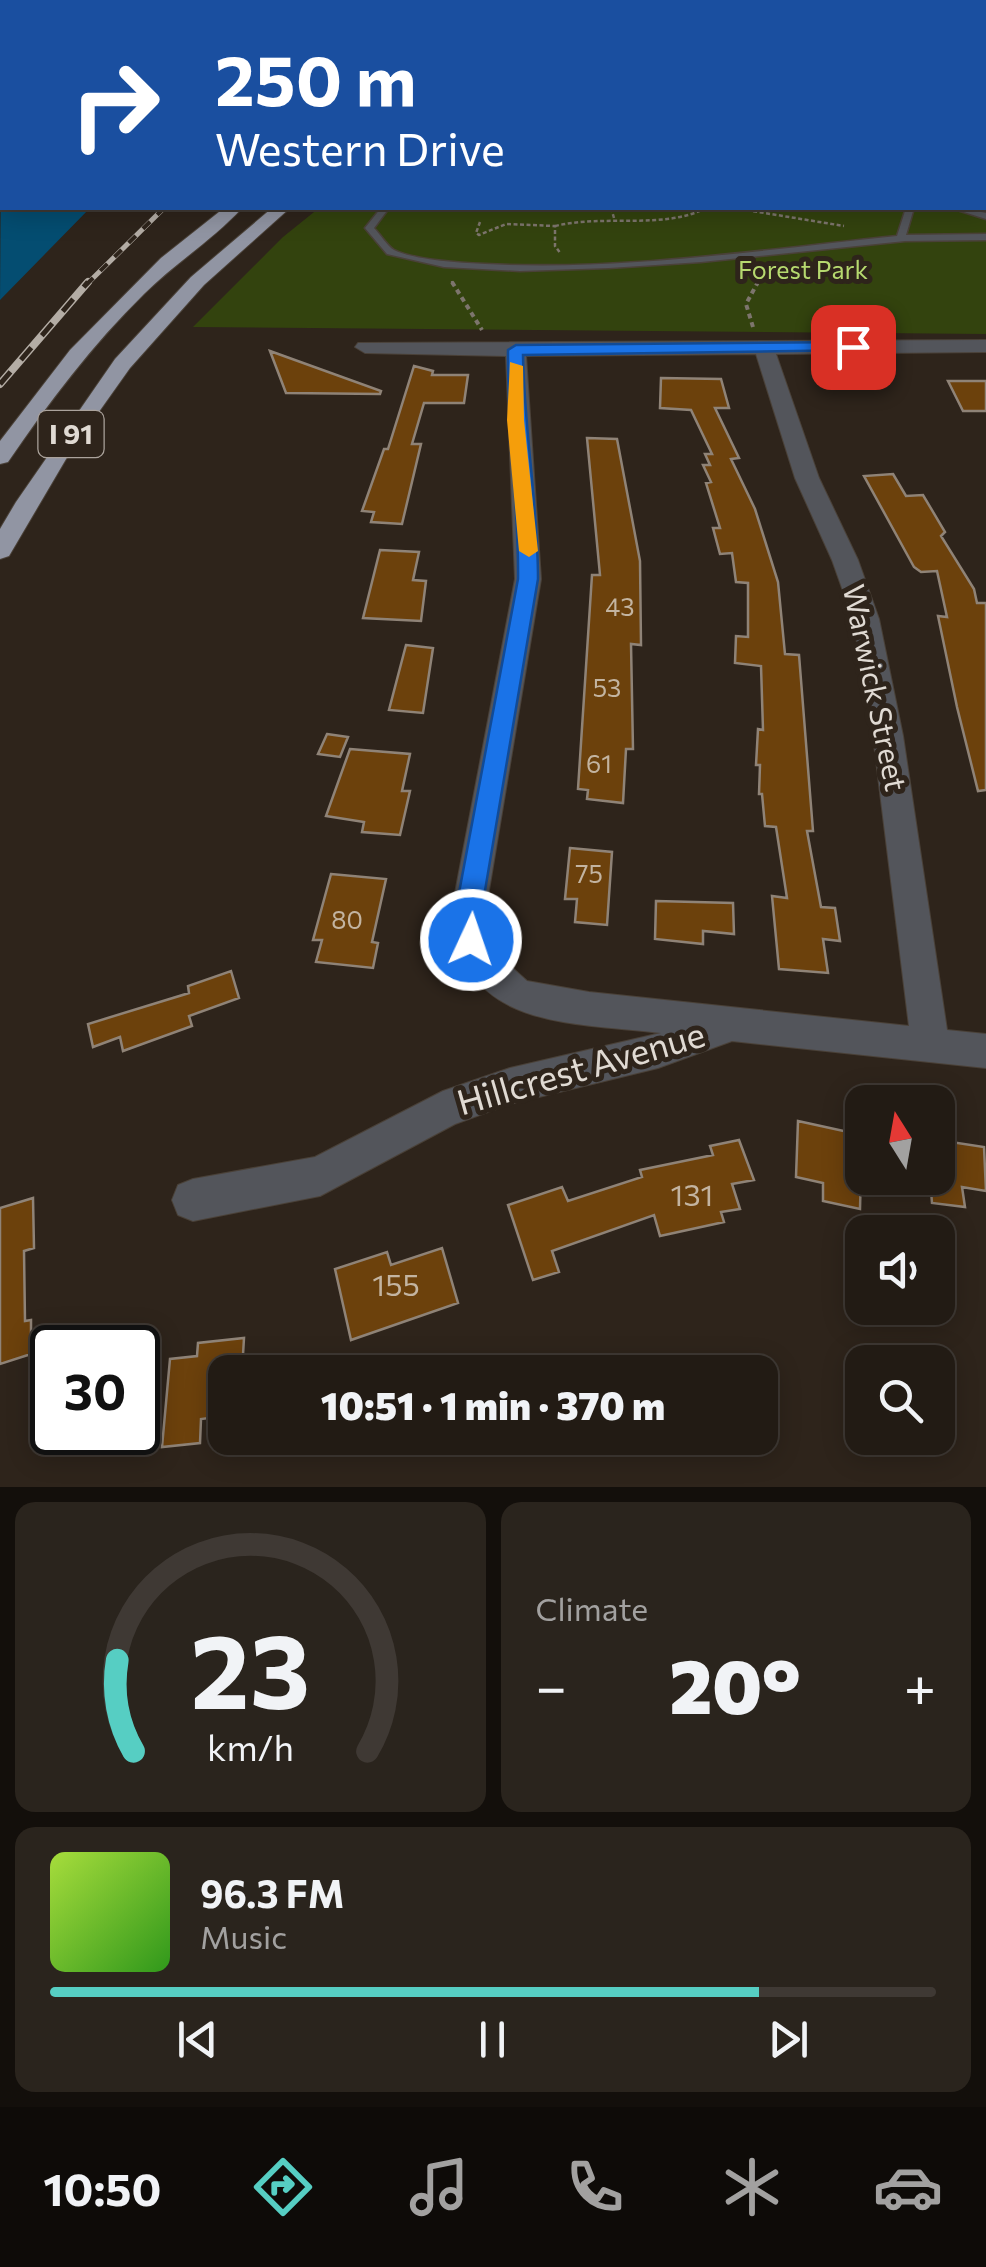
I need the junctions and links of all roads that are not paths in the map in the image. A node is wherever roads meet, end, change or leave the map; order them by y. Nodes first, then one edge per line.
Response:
1 (231, 210) edge
2 (280, 210) edge
3 (383, 210) edge
4 (909, 210) edge
5 (986, 236) edge
6 (900, 238) junction
7 (986, 346) edge
8 (365, 347) dead end
9 (764, 348) junction
10 (506, 350) junction
11 (0, 457) edge
12 (0, 551) edge
13 (732, 1024) junction
14 (930, 1043) junction
15 (986, 1051) edge
16 (193, 1200) dead end

1 - 11 highway, I 91
2 - 12 highway, I 91
3 - 6 lane
4 - 6 lane
5 - 6 lane
7 - 9 street
8 - 10 street
9 - 10 street
9 - 14 street, Warwick Street
10 - 13 street
13 - 14 street, Hillcrest Avenue
13 - 16 street, Hillcrest Avenue
14 - 15 street, Hillcrest Avenue

